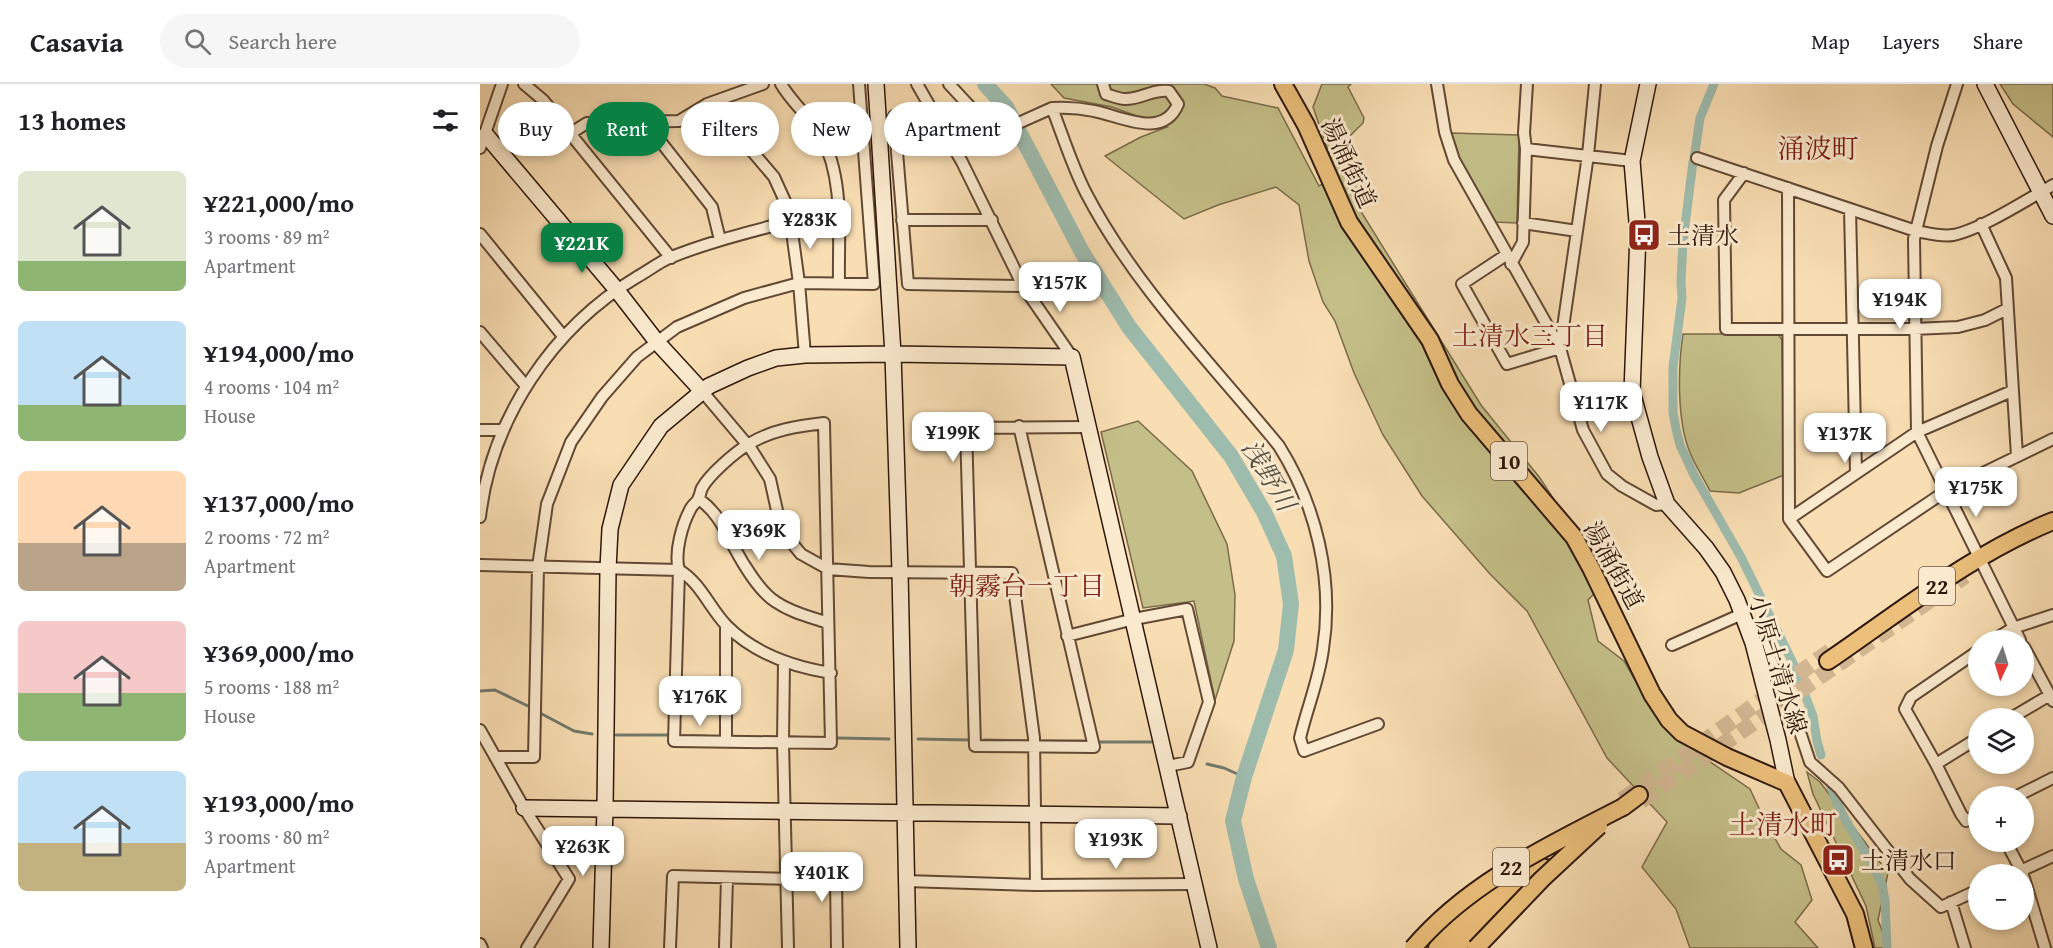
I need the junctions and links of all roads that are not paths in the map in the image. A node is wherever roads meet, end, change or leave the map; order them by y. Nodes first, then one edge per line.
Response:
1 (502, 84) edge
2 (524, 84) edge
3 (763, 84) edge
4 (781, 84) edge
5 (859, 84) edge
6 (876, 84) edge
7 (916, 84) edge
8 (949, 84) edge
9 (1103, 84) edge
10 (1283, 84) edge
11 (1437, 84) edge
12 (1527, 84) edge
13 (1596, 84) edge
14 (1648, 84) edge
15 (1957, 84) edge
16 (1985, 84) edge
17 (545, 102) edge
18 (713, 102) edge
19 (928, 102) edge
20 (966, 102) edge
21 (1047, 110) junction
22 (1022, 121) edge
23 (574, 137) edge
24 (483, 142) edge
25 (1526, 149) junction
26 (669, 152) edge
27 (1588, 155) junction
28 (756, 156) edge
29 (897, 156) edge
30 (959, 156) edge
31 (1697, 158) dead end
32 (1632, 161) junction
33 (1744, 173) junction
34 (1788, 188) junction
35 (2047, 188) edge
36 (1851, 209) junction
37 (2053, 216) edge
38 (902, 220) junction
39 (992, 220) junction
40 (792, 221) junction
41 (1523, 224) junction
42 (1981, 224) junction
43 (1577, 231) junction
44 (1916, 231) junction
45 (480, 234) edge
46 (720, 240) junction
47 (671, 258) junction
48 (1509, 260) junction
49 (799, 283) junction
50 (839, 283) junction
51 (1023, 286) junction
52 (616, 290) junction
53 (2007, 309) junction
54 (1788, 329) junction
55 (1852, 329) junction
56 (1914, 329) junction
57 (480, 332) edge
58 (563, 336) junction
59 (657, 342) junction
60 (1560, 348) junction
61 (893, 354) junction
62 (805, 355) junction
63 (1072, 357) junction
64 (526, 386) junction
65 (702, 391) junction
66 (2012, 392) junction
67 (1018, 426) junction
68 (1089, 427) junction
69 (480, 430) edge
70 (503, 430) junction
71 (1917, 432) junction
72 (2053, 439) edge
73 (747, 444) junction
74 (2017, 456) junction
75 (1856, 473) junction
76 (1946, 490) junction
77 (699, 499) junction
78 (1667, 504) junction
79 (480, 517) edge
80 (1789, 519) junction
81 (2053, 522) edge
82 (1980, 558) junction
83 (480, 565) edge
84 (538, 567) junction
85 (828, 569) junction
86 (608, 570) junction
87 (679, 570) junction
88 (900, 572) junction
89 (970, 573) junction
90 (1742, 614) junction
91 (2053, 615) edge
92 (1134, 619) junction
93 (828, 623) junction
94 (726, 626) junction
95 (2013, 628) junction
96 (2010, 630) edge
97 (1067, 636) junction
98 (1753, 643) junction
99 (1672, 645) dead end
100 (1968, 658) edge
101 (784, 661) junction
102 (1828, 661) tunnel mouth
103 (2034, 666) edge
104 (831, 673) junction
105 (2051, 698) edge
106 (2031, 708) edge
107 (1378, 724) dead end
108 (480, 730) edge
109 (726, 742) junction
110 (783, 743) junction
111 (1968, 744) edge
112 (1035, 747) junction
113 (495, 757) junction
114 (1936, 764) junction
115 (1168, 766) junction
116 (2053, 778) edge
117 (1787, 783) junction
118 (2034, 787) edge
119 (1639, 795) tunnel mouth
120 (1623, 807) junction
121 (524, 808) junction
122 (605, 808) junction
123 (785, 810) junction
124 (906, 812) junction
125 (1036, 814) junction
126 (1179, 816) junction
127 (1968, 819) edge
128 (2053, 856) edge
129 (2034, 866) edge
130 (727, 878) junction
131 (786, 879) junction
132 (906, 881) junction
133 (1195, 884) junction
134 (1036, 885) junction
135 (1968, 894) edge
136 (1951, 902) junction
137 (2034, 915) edge
138 (527, 948) edge
139 (601, 948) edge
140 (670, 948) edge
141 (725, 948) edge
142 (788, 948) edge
143 (837, 948) edge
144 (908, 948) edge
145 (1209, 948) edge
146 (1413, 948) edge
147 (1437, 948) edge
148 (1456, 948) edge
149 (1476, 948) edge
150 (1864, 948) edge
151 (1965, 948) edge
152 (2045, 948) edge

1 - 24 street
2 - 17 street
3 - 18 street
4 - 50 street
5 - 50 street
6 - 61 street
7 - 19 street
8 - 20 street
9 - 21 street
10 - 117 main road, 湯涌街道 / 10
11 - 48 street
12 - 25 street
13 - 27 street
14 - 32 street, 小原土清水線
15 - 44 street
16 - 35 street
21 - 22 street
21 - 107 street
23 - 47 street
24 - 52 street
25 - 27 street
25 - 41 street
26 - 46 street
27 - 32 street
27 - 43 street
28 - 40 street
29 - 38 street
30 - 39 street
31 - 33 street
32 - 78 street, 小原土清水線
33 - 34 street
33 - 54 street
34 - 36 street
34 - 54 street
35 - 37 street
35 - 42 street
36 - 44 street
36 - 55 street
38 - 39 street
38 - 51 street
39 - 51 street
40 - 46 street
40 - 49 street
41 - 43 street
41 - 48 street
42 - 44 street
42 - 53 street
43 - 60 street
44 - 56 street
45 - 58 street
46 - 47 street
47 - 52 street
48 - 60 street
48 - 60 street
49 - 50 street
49 - 59 street
49 - 62 street
51 - 63 street
52 - 58 street
52 - 59 street
53 - 56 street
53 - 66 street
54 - 55 street
54 - 80 street
55 - 56 street
55 - 75 street
56 - 71 street
57 - 64 street
58 - 64 street
59 - 65 street
59 - 84 street
60 - 78 street
61 - 62 street
61 - 63 street
61 - 88 street
62 - 65 street
63 - 68 street
64 - 70 street
65 - 73 street
65 - 86 street
66 - 71 street
66 - 74 street
67 - 68 street
67 - 89 street
67 - 97 street
68 - 92 street
69 - 70 street
70 - 79 street
71 - 75 street
71 - 76 street
72 - 74 street
73 - 77 street
73 - 85 street
73 - 85 street
74 - 76 street
75 - 80 street
76 - 80 street
76 - 82 street
77 - 87 street
77 - 93 street
78 - 90 street, 小原土清水線
81 - 82 main road, 22
82 - 95 street
82 - 102 main road, 22
83 - 84 street
84 - 86 street
84 - 113 street
85 - 88 street
85 - 93 street
86 - 87 street
86 - 122 street
87 - 94 street
87 - 109 street
88 - 89 street
88 - 124 street
89 - 112 street
89 - 112 street
90 - 98 street, 小原土清水線
90 - 99 street
91 - 95 street
92 - 97 street
92 - 115 street
92 - 115 street
93 - 104 street
94 - 101 street
94 - 109 street
95 - 96 street
97 - 112 street
98 - 117 street, 小原土清水線
98 - 136 street
100 - 114 street
101 - 104 street
101 - 110 street
103 - 105 street
104 - 110 street
105 - 106 street
108 - 113 street
109 - 110 street
110 - 123 street
111 - 114 street
112 - 125 street
113 - 121 street
114 - 127 street
115 - 126 street
116 - 118 street
117 - 150 main road
119 - 120 main road, 22
120 - 146 main road, 22, bridge
120 - 149 main road, 22, bridge
121 - 122 street
121 - 138 street
122 - 123 street
122 - 139 street
123 - 124 street
123 - 131 street
124 - 125 street
124 - 132 street
125 - 126 street
125 - 134 street
126 - 133 street
128 - 129 street
130 - 131 street
130 - 140 street
130 - 141 street
131 - 142 street
131 - 143 street
132 - 134 street
132 - 144 street
133 - 134 street
133 - 145 street
135 - 136 street
136 - 151 street
137 - 152 street
147 - 148 main road, 22

